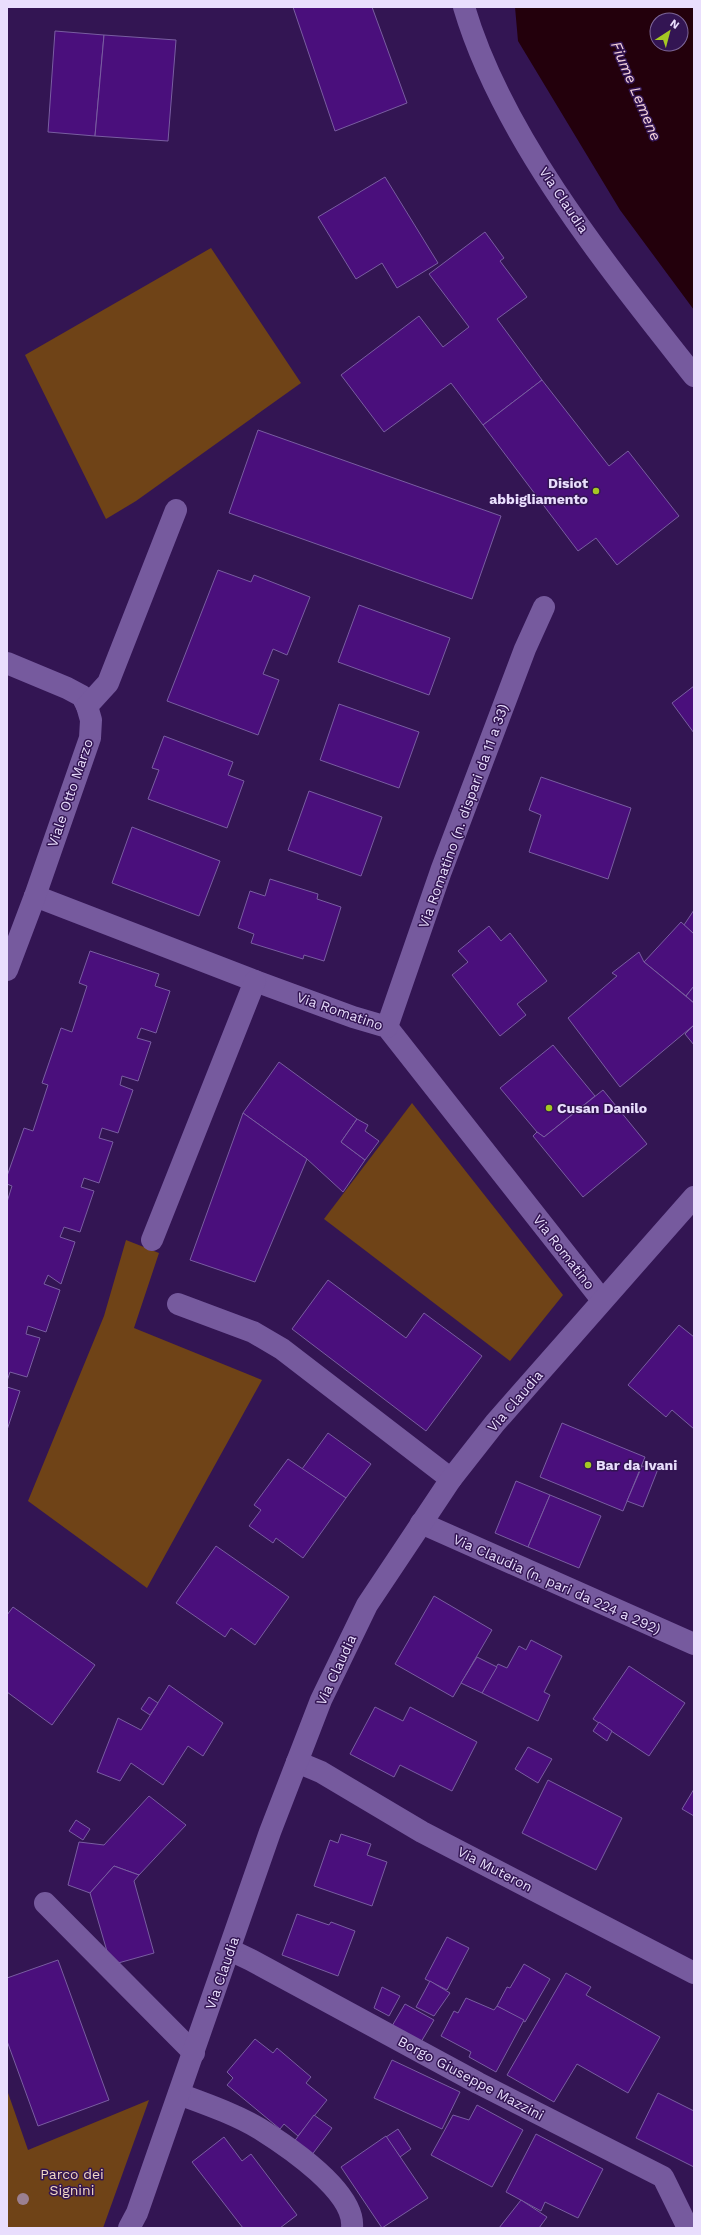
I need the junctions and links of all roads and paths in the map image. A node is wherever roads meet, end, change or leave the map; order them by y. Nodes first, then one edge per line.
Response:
1 (464, 7) edge
2 (694, 376) edge
3 (176, 510) dead end
4 (544, 607) dead end
5 (7, 663) edge
6 (87, 706) junction
7 (35, 896) junction
8 (7, 970) edge
9 (254, 981) junction
10 (387, 1027) junction
11 (694, 1197) edge
12 (152, 1240) dead end
13 (602, 1300) junction
14 (178, 1304) dead end
15 (451, 1479) junction
16 (421, 1523) junction
17 (694, 1644) edge
18 (297, 1762) junction
19 (45, 1903) dead end
20 (230, 1950) junction
21 (694, 1974) edge
22 (194, 2053) junction
23 (179, 2094) junction
24 (129, 2228) edge
25 (352, 2228) edge
26 (688, 2228) edge

1 - 2 street, Via Claudia
3 - 6 street
4 - 10 street, Via Romatino (n. dispari da 11 a 33)
5 - 6 street
6 - 7 street, Viale Otto Marzo
7 - 8 street, Viale Otto Marzo
7 - 9 street, Via Romatino
9 - 10 street, Via Romatino
9 - 12 street
10 - 13 street, Via Romatino
11 - 13 street, Via Claudia
13 - 15 street, Via Claudia
14 - 15 street
15 - 16 street, Via Claudia
16 - 17 street, Via Claudia (n. pari da 224 a 292)
16 - 18 street, Via Claudia
18 - 20 street, Via Claudia
18 - 21 street, Via Muteron
19 - 22 street
20 - 22 street, Via Claudia
20 - 26 street, Borgo Giuseppe Mazzini
22 - 23 street, Via Claudia
23 - 24 street, Via Claudia
23 - 25 street

